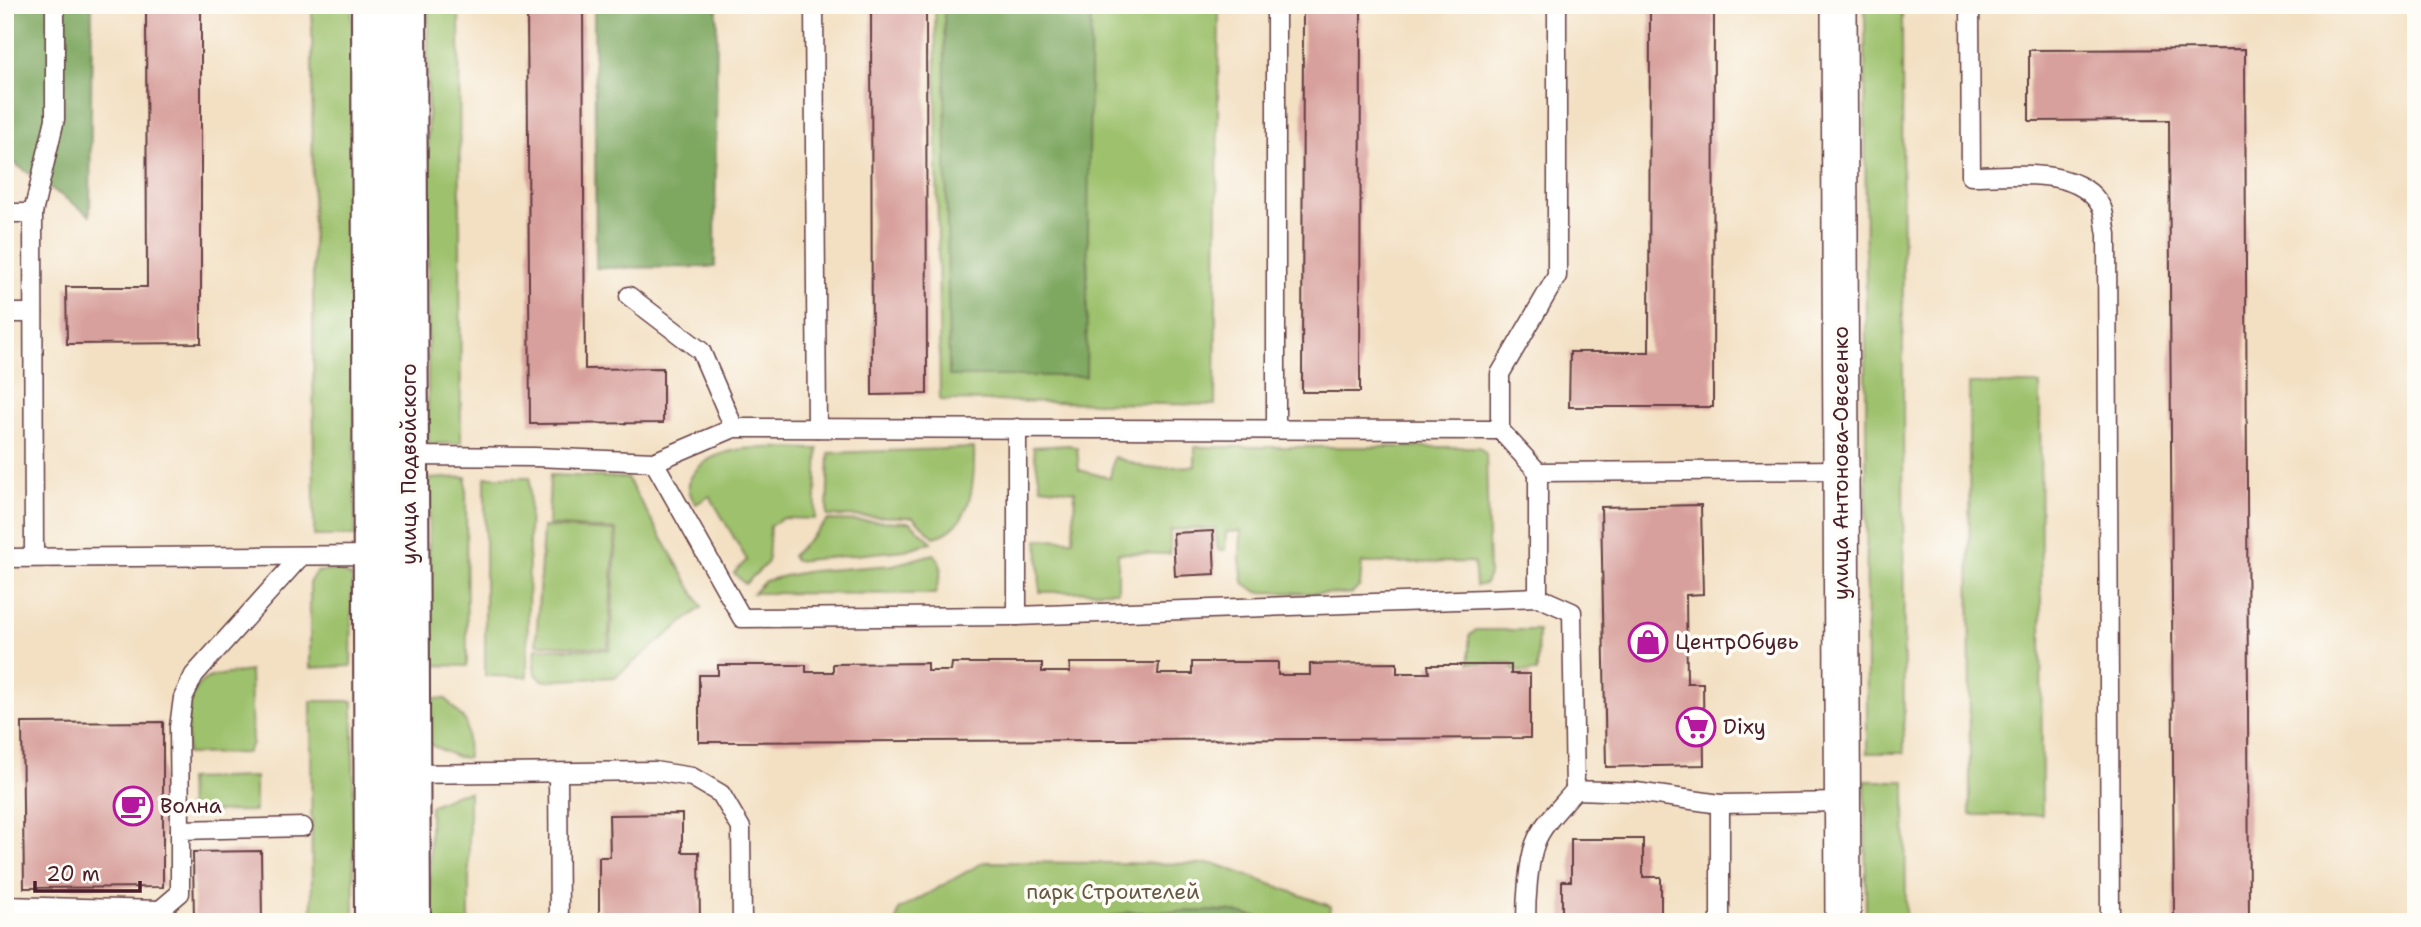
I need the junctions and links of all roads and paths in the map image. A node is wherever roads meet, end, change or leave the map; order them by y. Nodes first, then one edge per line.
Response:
1 (55, 5) edge
2 (371, 5) edge
3 (407, 5) edge
4 (814, 5) edge
5 (1276, 5) edge
6 (1557, 5) edge
7 (1839, 5) edge
8 (1970, 5) edge
9 (5, 213) edge
10 (33, 213) junction
11 (629, 296) dead end
12 (5, 313) edge
13 (33, 313) junction
14 (734, 428) junction
15 (817, 428) junction
16 (1017, 428) junction
17 (1276, 428) junction
18 (1500, 430) junction
19 (409, 456) junction
20 (372, 457) junction
21 (654, 462) junction
22 (1841, 470) junction
23 (1538, 472) junction
24 (391, 555) junction
25 (301, 556) junction
26 (34, 557) junction
27 (5, 558) edge
28 (1538, 597) junction
29 (1017, 616) junction
30 (558, 773) junction
31 (373, 774) junction
32 (411, 774) junction
33 (1575, 790) junction
34 (1842, 802) junction
35 (1720, 804) junction
36 (303, 827) dead end
37 (180, 830) junction
38 (5, 906) edge
39 (160, 916) edge
40 (374, 922) edge
41 (411, 922) edge
42 (559, 922) edge
43 (742, 922) edge
44 (1526, 922) edge
45 (1720, 922) edge
46 (1843, 922) edge
47 (2110, 922) edge

1 - 10 lane
2 - 20 street, улица Подвойского
3 - 19 street, улица Подвойского
4 - 15 lane
5 - 17 lane
6 - 18 lane
7 - 22 street, улица Антонова-Овсеенко
8 - 47 lane
9 - 10 lane
10 - 13 lane
11 - 14 lane
12 - 13 lane
13 - 26 lane
14 - 15 lane
14 - 21 lane
15 - 16 lane
16 - 17 lane
16 - 29 lane
17 - 18 lane
18 - 23 lane
19 - 20 lane
19 - 21 lane
19 - 24 street, улица Подвойского
20 - 24 street, улица Подвойского
21 - 29 lane
22 - 23 lane
22 - 34 street, улица Антонова-Овсеенко
23 - 28 lane
24 - 25 lane
24 - 31 street, улица Подвойского
24 - 32 street, улица Подвойского
25 - 26 lane
25 - 37 lane
26 - 27 lane
28 - 29 lane
28 - 33 lane
30 - 32 lane
30 - 42 lane
30 - 43 lane
31 - 32 lane
31 - 40 street, улица Подвойского
32 - 41 street, улица Подвойского
33 - 35 lane
33 - 44 lane
34 - 35 lane
34 - 46 street, улица Антонова-Овсеенко
35 - 45 lane
36 - 37 lane
37 - 39 lane
38 - 39 lane

